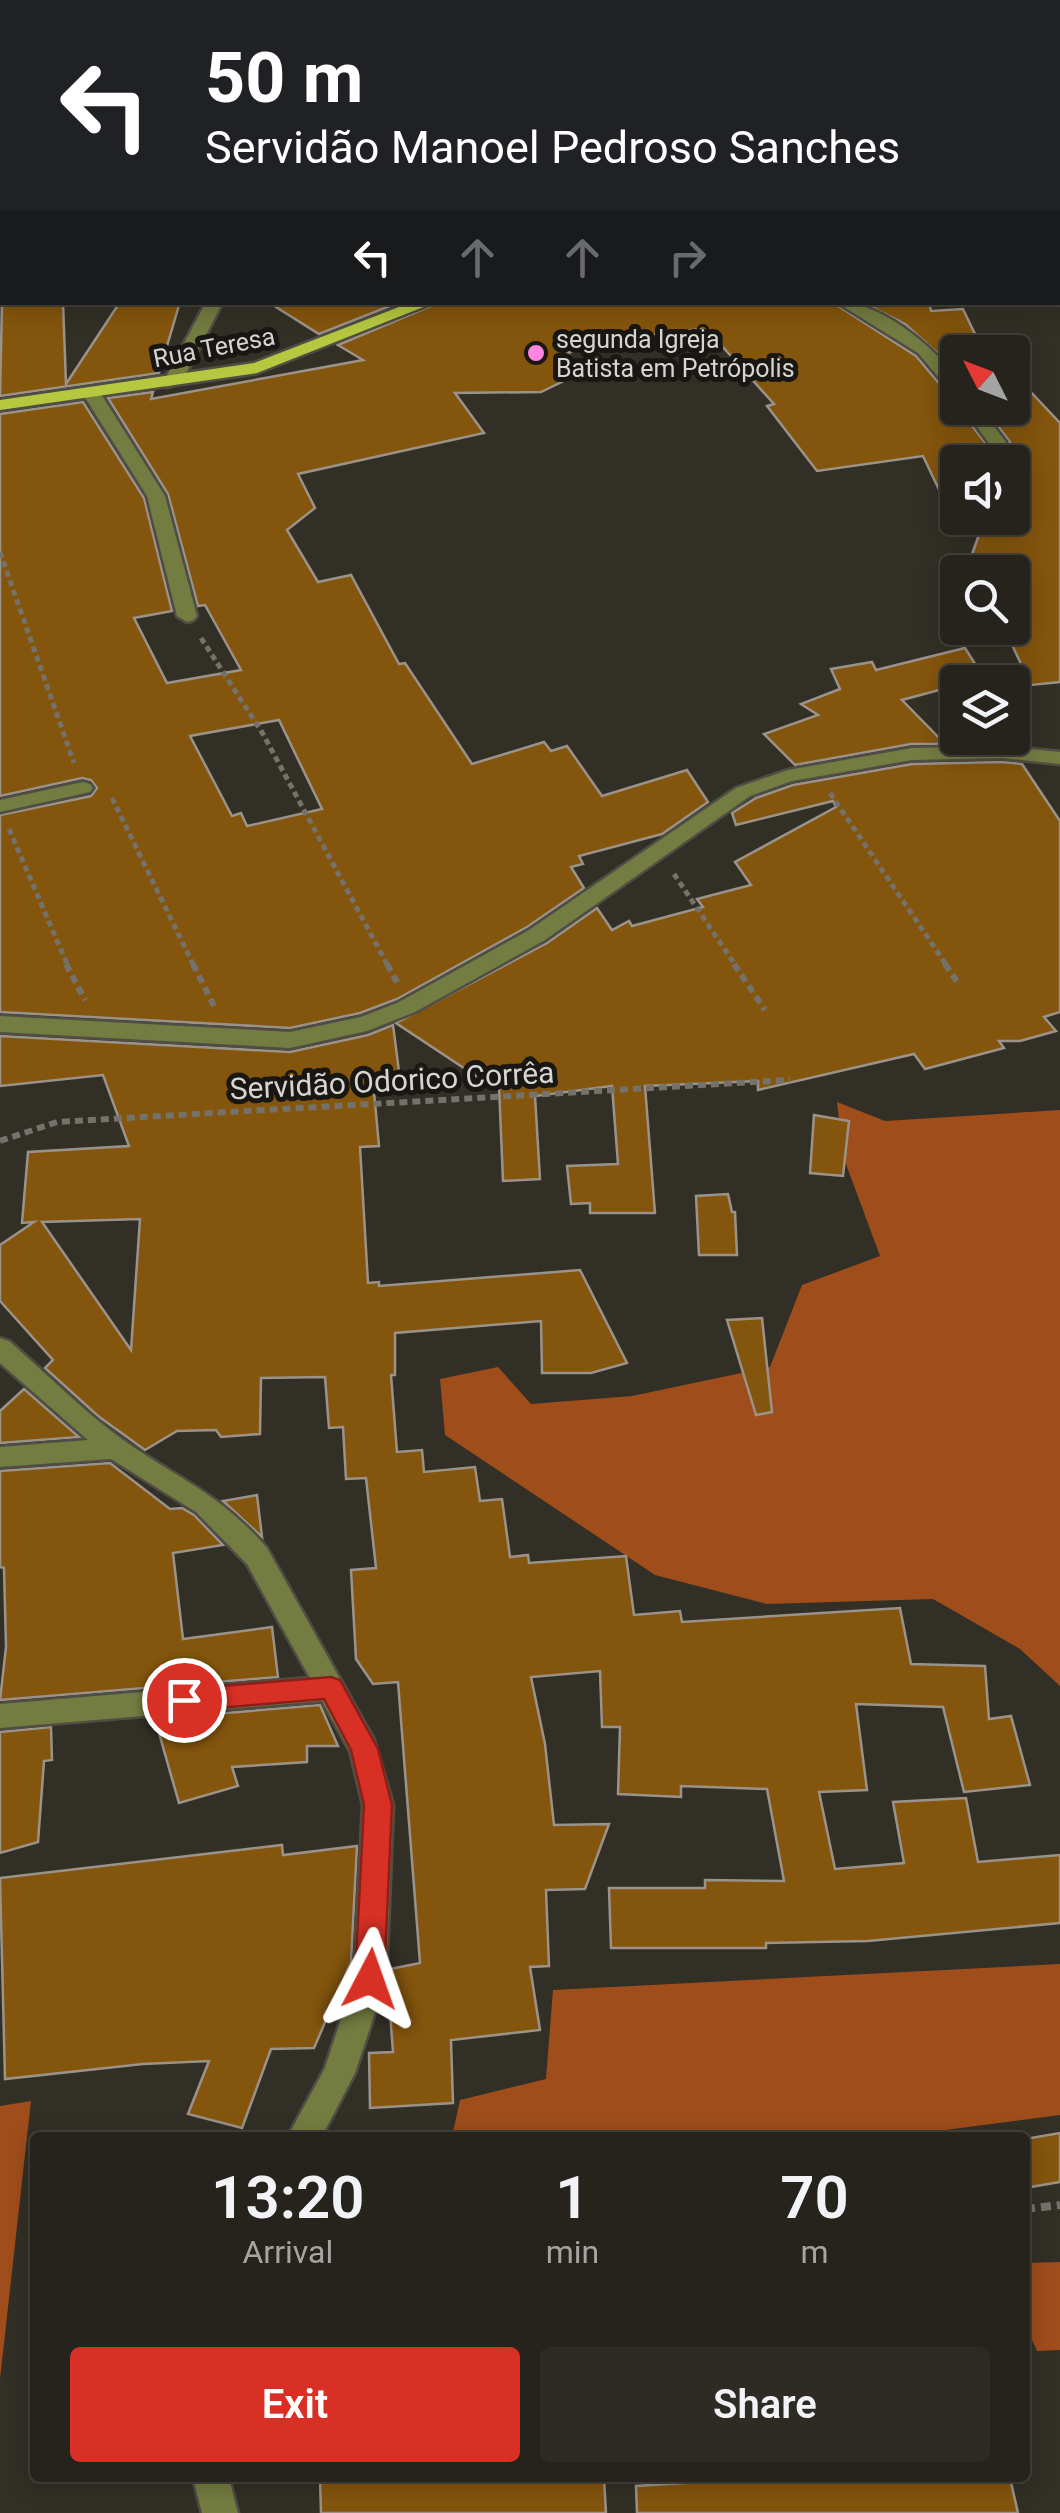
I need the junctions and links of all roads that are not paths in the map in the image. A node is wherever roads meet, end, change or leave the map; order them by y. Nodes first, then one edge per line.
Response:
1 (213, 305) edge
2 (420, 305) edge
3 (849, 305) edge
4 (940, 367) edge
5 (172, 382) junction
6 (92, 394) junction
7 (0, 404) edge
8 (984, 425) edge
9 (997, 442) dead end
10 (187, 616) road end
11 (1060, 758) edge
12 (83, 788) dead end
13 (4, 816) edge
14 (0, 1024) edge
15 (0, 1348) edge
16 (115, 1448) junction
17 (0, 1457) edge
18 (331, 1688) junction
19 (0, 1716) edge
20 (306, 2132) edge
21 (212, 2482) edge
22 (220, 2513) edge

1 - 5 street
2 - 5 main road, Rua Teresa
3 - 4 street
5 - 6 main road, Rua Teresa
6 - 7 main road, Rua Teresa
6 - 10 street
8 - 9 street
11 - 14 street
12 - 13 street
15 - 16 street
16 - 17 street
16 - 18 street
18 - 19 street
18 - 20 street
21 - 22 street

